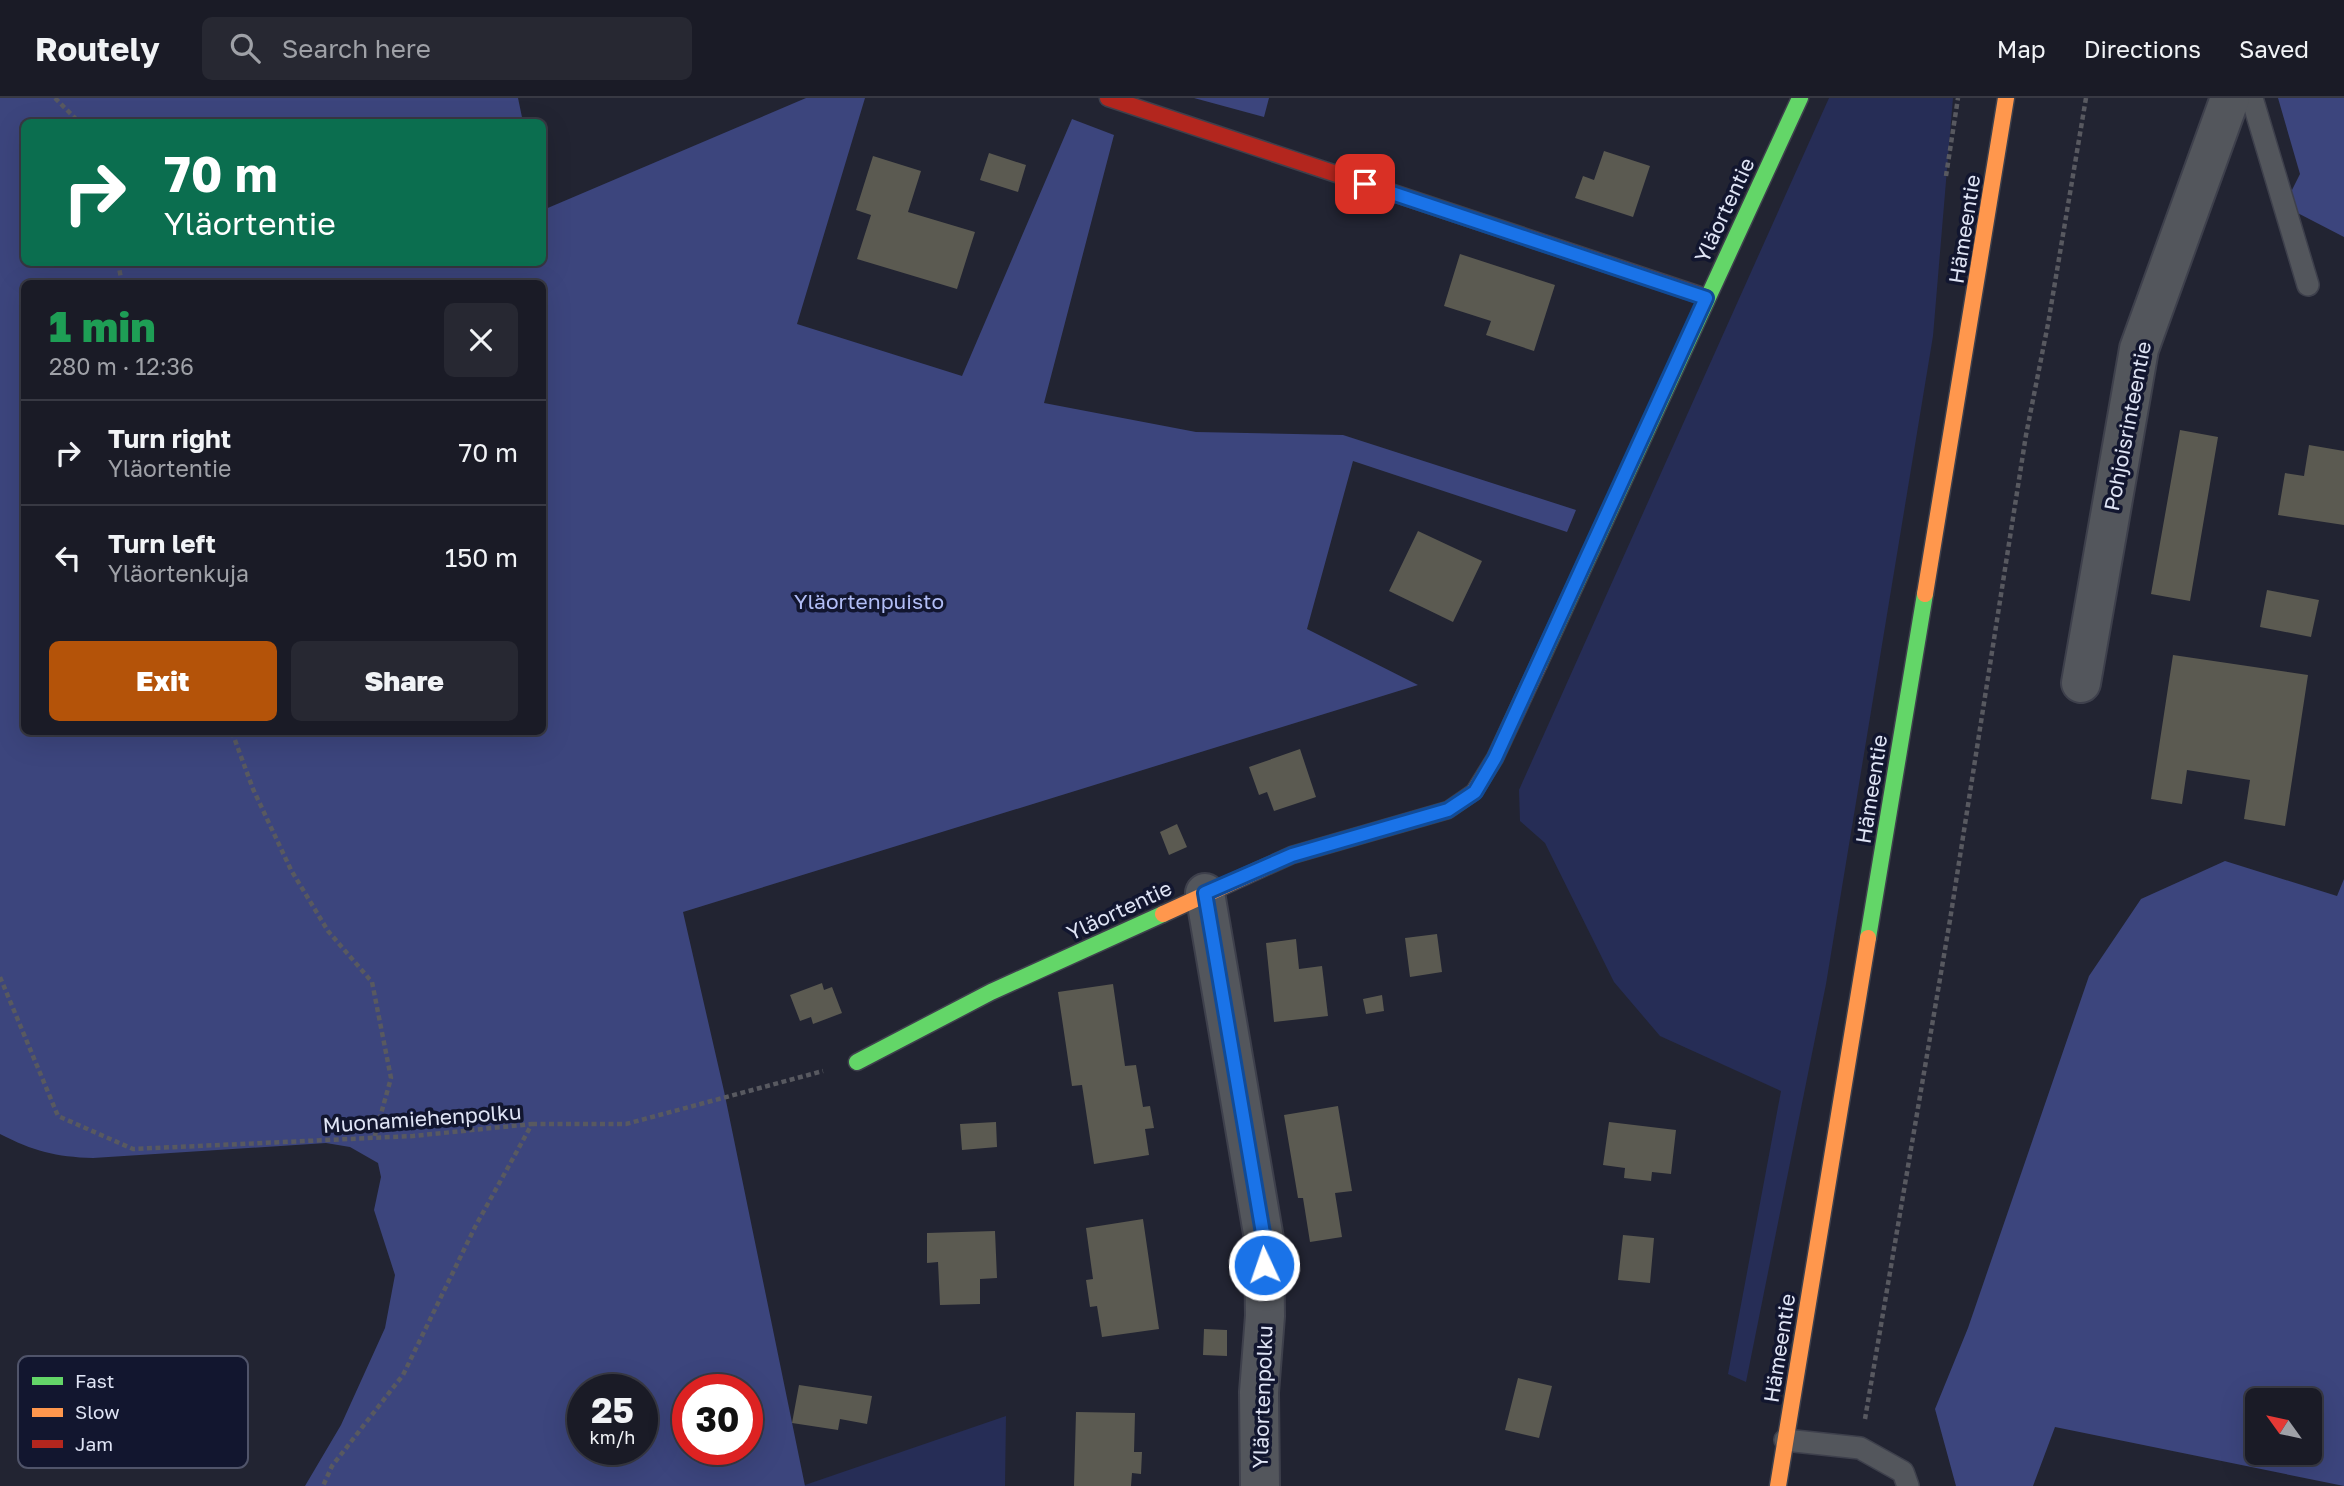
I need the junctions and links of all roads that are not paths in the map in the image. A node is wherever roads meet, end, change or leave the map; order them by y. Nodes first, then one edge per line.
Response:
1 (1108, 98) edge
2 (1800, 98) edge
3 (2006, 98) edge
4 (2230, 98) edge
5 (2252, 98) edge
6 (2308, 285) dead end
7 (1706, 298) junction
8 (2081, 683) dead end
9 (1205, 893) junction
10 (858, 1062) road end
11 (1785, 1440) junction
12 (1259, 1486) edge
13 (1778, 1486) edge
14 (1908, 1486) edge

1 - 7 main road
2 - 7 main road, Yläortentie
3 - 11 main road, Hämeentie
4 - 8 street, Pohjoisrinteentie
5 - 6 lane
7 - 9 main road, Yläortentie
9 - 10 main road, Yläortentie
9 - 12 street, Yläortenpolku
11 - 13 main road, Hämeentie
11 - 14 lane

